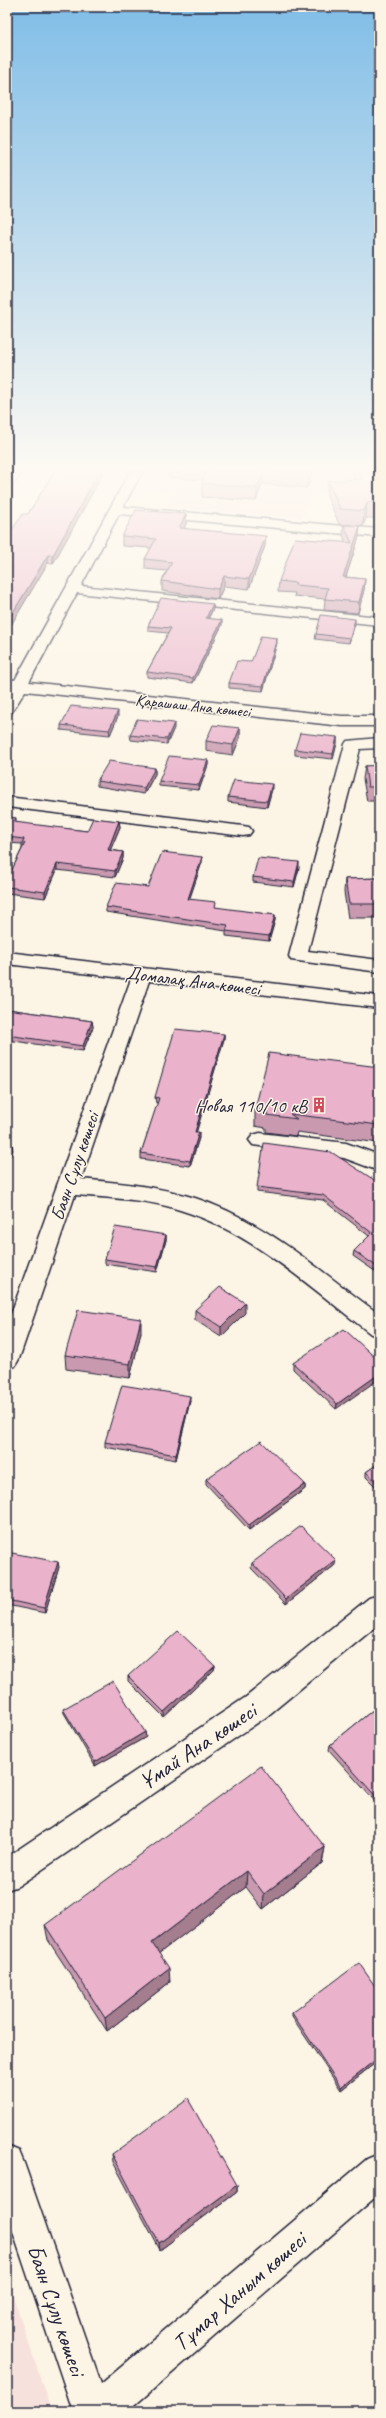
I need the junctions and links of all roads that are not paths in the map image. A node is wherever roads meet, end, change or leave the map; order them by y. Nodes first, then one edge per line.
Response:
1 (76, 585) edge
2 (74, 589) junction
3 (379, 621) edge
4 (13, 685) edge
5 (7, 709) edge
6 (379, 721) edge
7 (379, 742) edge
8 (7, 802) edge
9 (243, 831) dead end
10 (7, 958) edge
11 (379, 966) edge
12 (142, 973) junction
13 (379, 1002) edge
14 (260, 1140) dead end
15 (379, 1163) edge
16 (67, 1186) junction
17 (379, 1327) edge
18 (7, 1359) edge
19 (379, 1607) edge
20 (7, 1875) edge
21 (7, 2164) edge
22 (379, 2170) edge
23 (92, 2411) edge
24 (99, 2411) edge

1 - 2 street
2 - 3 street
2 - 4 street
4 - 5 street
4 - 6 street, Қарашаш Ана көшесі
7 - 11 street
8 - 9 street
10 - 12 street, Домалақ Ана көшесі
12 - 13 street, Домалақ Ана көшесі
12 - 16 street, Баян Сұлу көшесі
14 - 15 street
16 - 17 street
16 - 18 street, Баян Сұлу көшесі
19 - 20 street, Ұмай Ана көшесі
21 - 23 street, Баян Сұлу көшесі
22 - 24 street, Тұмар Ханым көшесі

